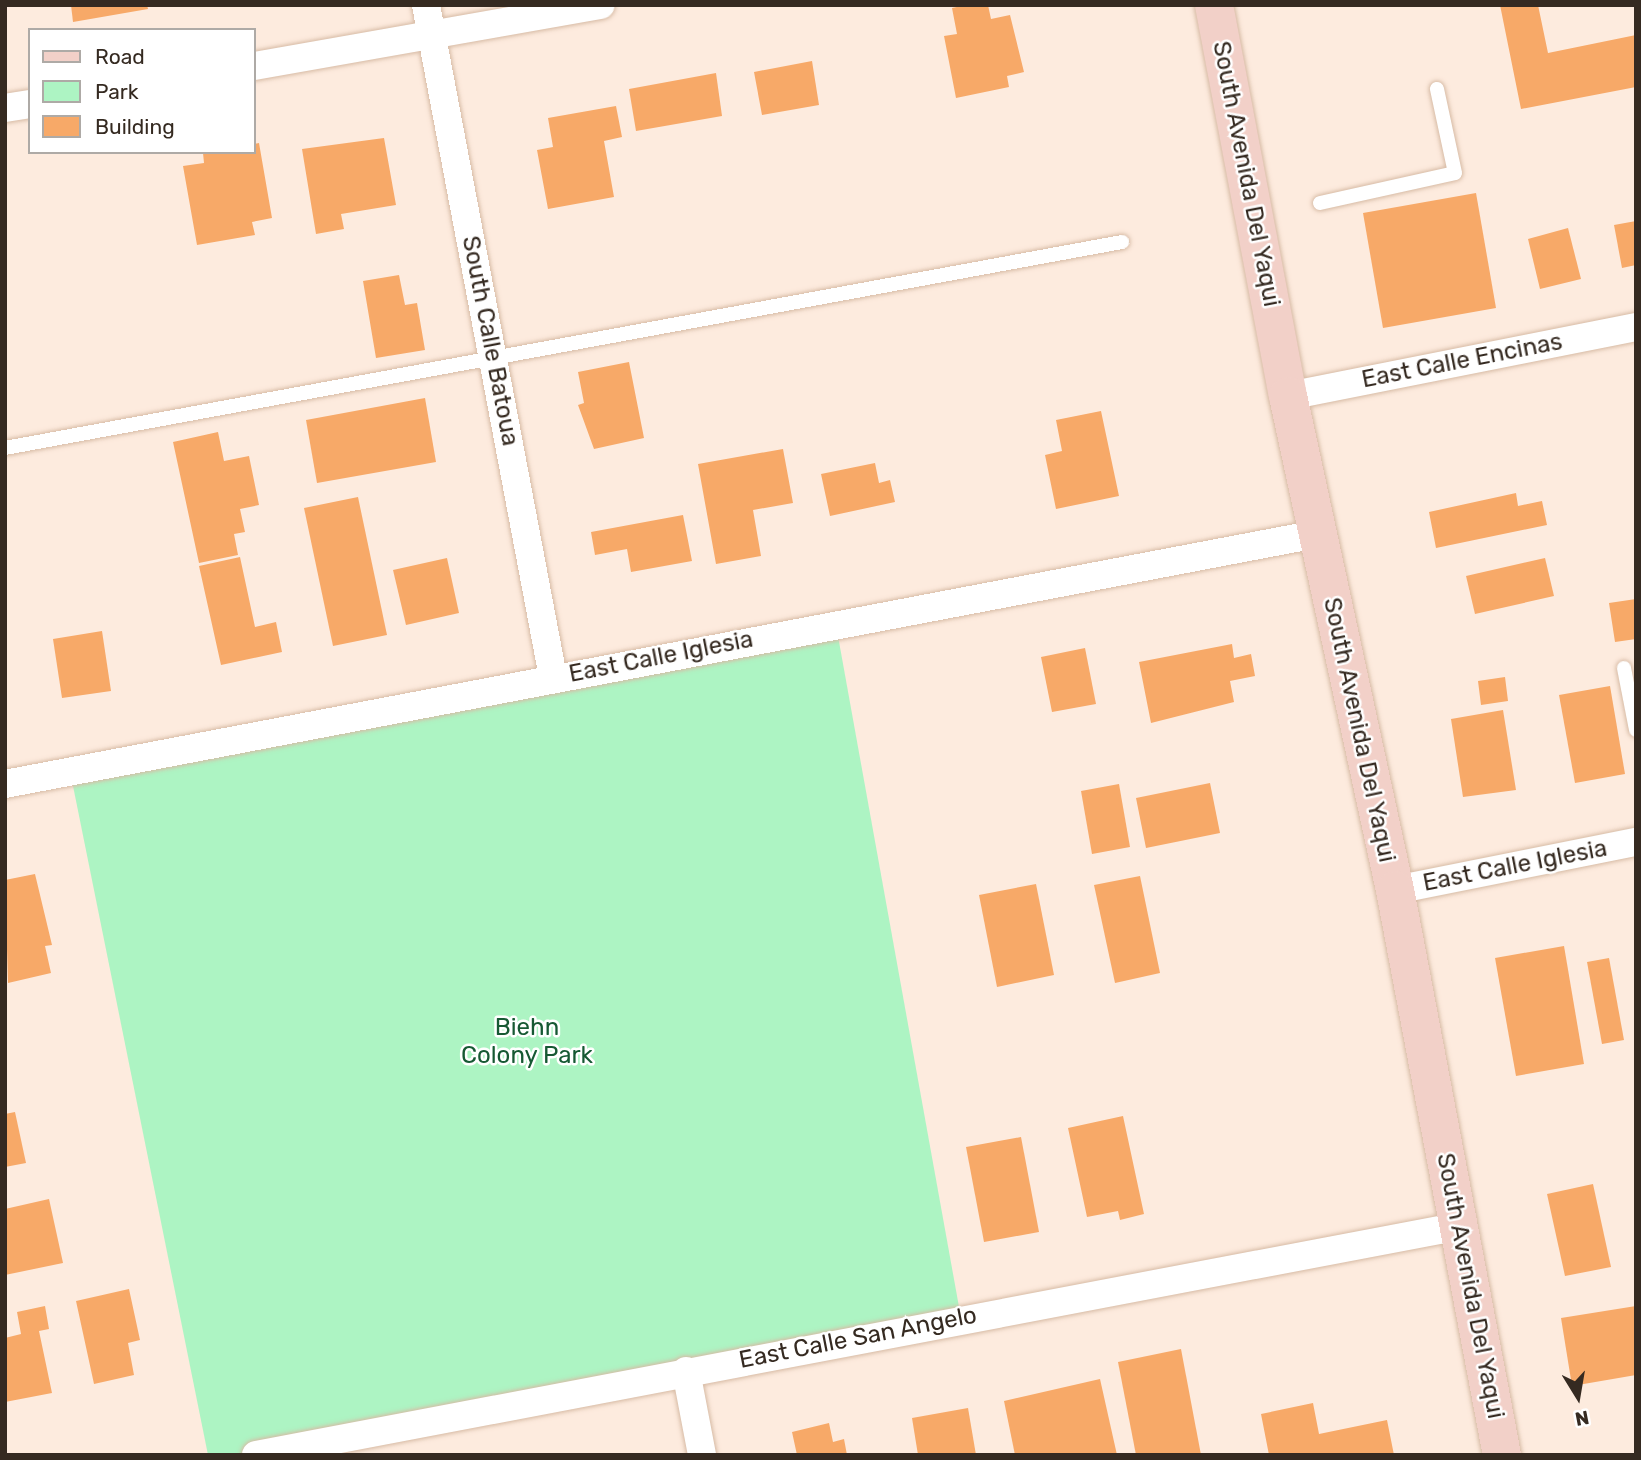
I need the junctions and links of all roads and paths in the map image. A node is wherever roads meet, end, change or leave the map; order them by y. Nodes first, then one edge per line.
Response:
1 (426, 5) edge
2 (601, 5) edge
3 (1214, 5) edge
4 (432, 36) junction
5 (256, 66) edge
6 (1437, 89) dead end
7 (28, 104) edge
8 (5, 108) edge
9 (1320, 203) dead end
10 (1122, 242) dead end
11 (1636, 327) edge
12 (493, 357) junction
13 (1289, 396) junction
14 (5, 449) edge
15 (1317, 534) junction
16 (1624, 668) dead end
17 (553, 677) junction
18 (1636, 730) edge
19 (5, 784) edge
20 (1636, 842) edge
21 (1395, 890) junction
22 (1460, 1226) junction
23 (685, 1371) junction
24 (256, 1455) edge
25 (702, 1455) edge
26 (1502, 1455) edge

1 - 4 street, South Calle Batoua
2 - 4 street
3 - 13 street, South Avenida Del Yaqui
4 - 5 street
4 - 12 street, South Calle Batoua
6 - 9 lane
7 - 8 street
10 - 12 lane
11 - 13 street, East Calle Encinas
12 - 14 lane
12 - 17 street, South Calle Batoua
13 - 15 street, South Avenida Del Yaqui
15 - 17 street, East Calle Iglesia
15 - 21 street, South Avenida Del Yaqui
16 - 18 lane
17 - 19 street, East Calle Iglesia
20 - 21 street, East Calle Iglesia
21 - 22 street, South Avenida Del Yaqui
22 - 23 street, East Calle San Angelo
22 - 26 street, South Avenida Del Yaqui
23 - 24 street, East Calle San Angelo
23 - 25 street

